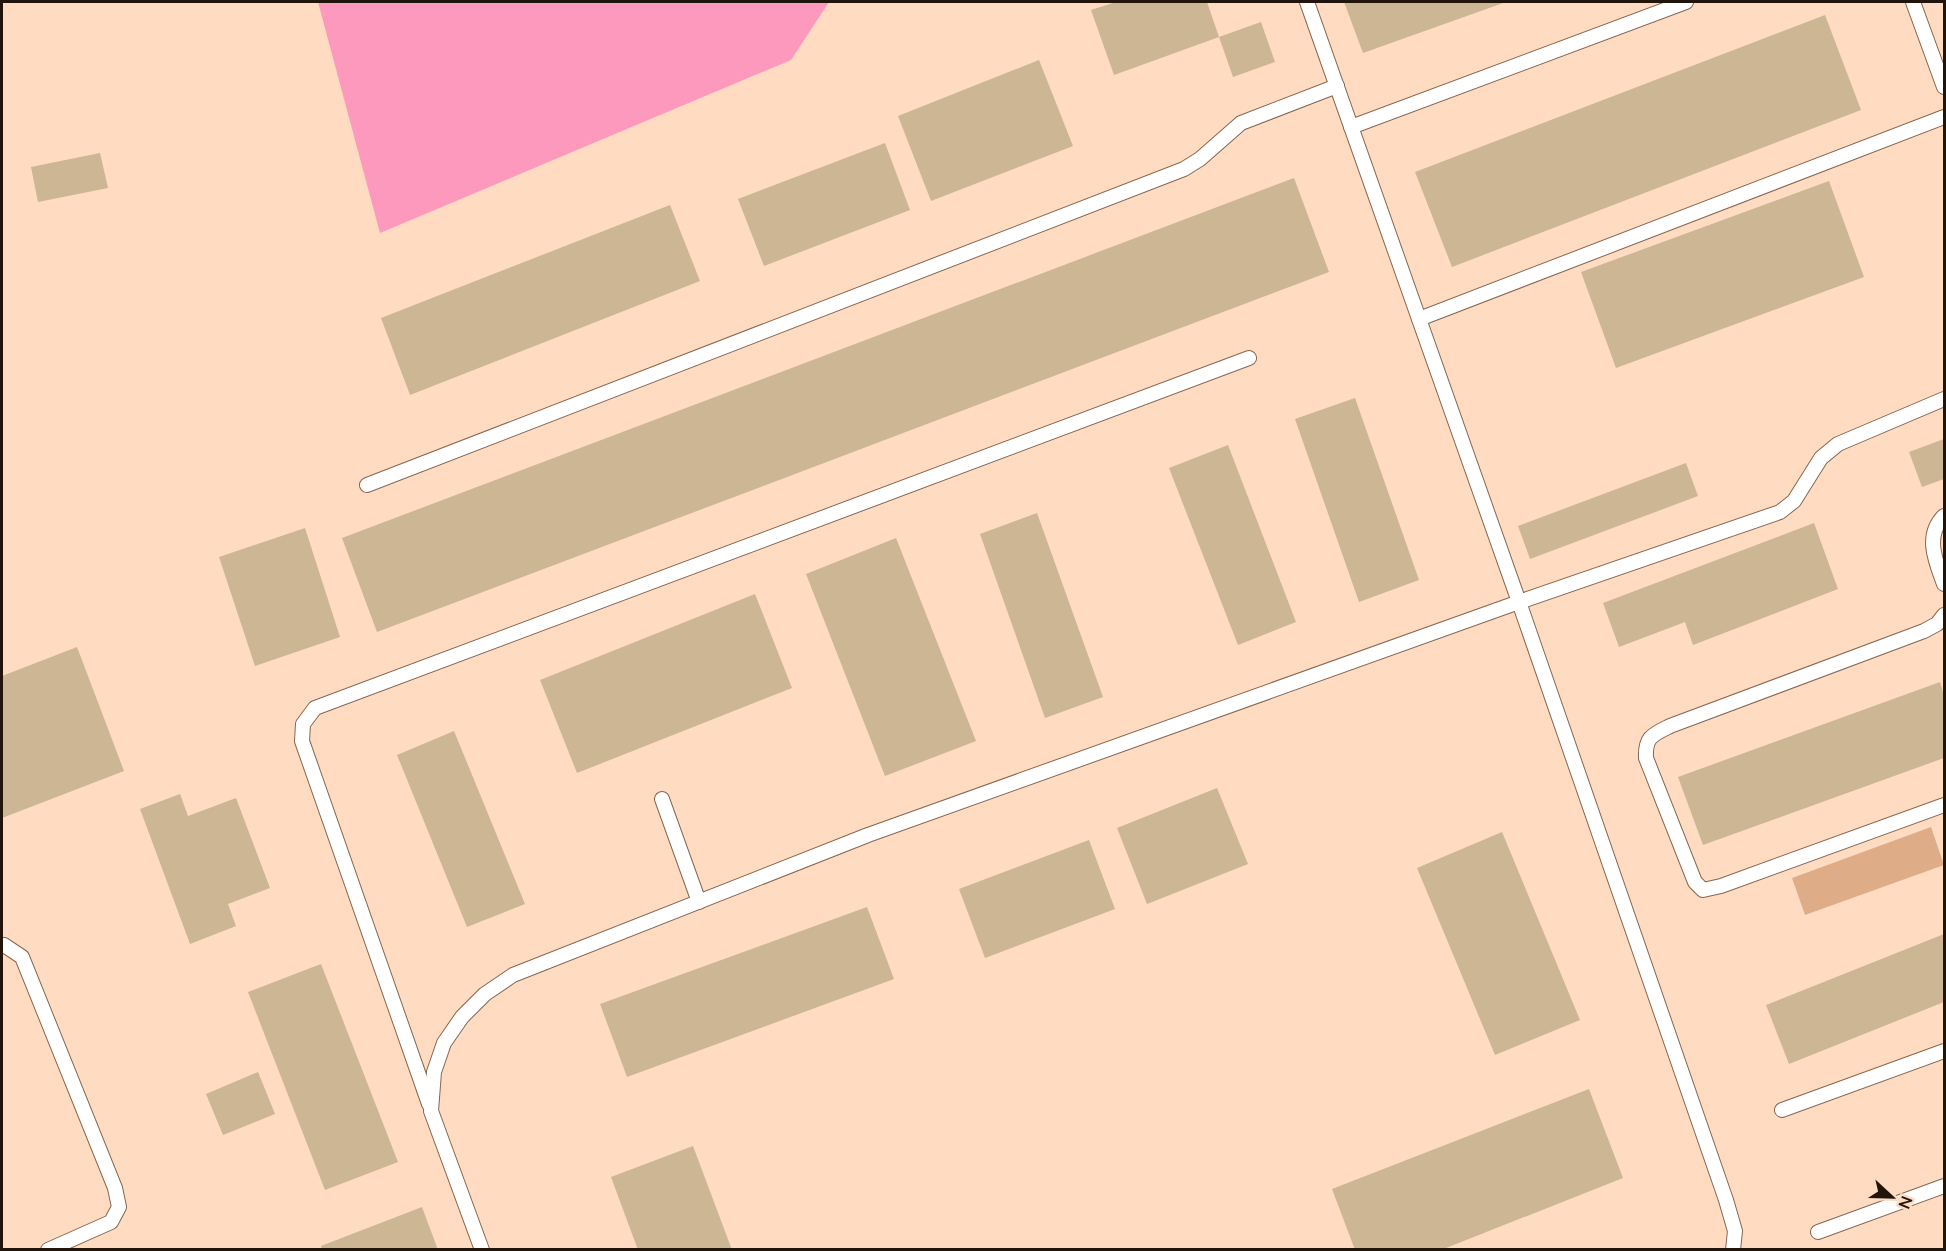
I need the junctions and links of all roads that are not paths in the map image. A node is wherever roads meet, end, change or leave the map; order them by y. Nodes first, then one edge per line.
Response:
1 (1307, 2) edge
2 (1686, 2) edge
3 (1913, 2) edge
4 (1337, 86) junction
5 (1944, 87) edge
6 (1944, 117) edge
7 (1351, 127) junction
8 (1419, 319) junction
9 (1250, 358) dead end
10 (1944, 399) edge
11 (367, 485) dead end
12 (1944, 516) edge
13 (1944, 584) edge
14 (1519, 602) junction
15 (1944, 615) edge
16 (662, 800) dead end
17 (1944, 805) edge
18 (699, 902) junction
19 (2, 945) edge
20 (1944, 1051) edge
21 (1782, 1110) dead end
22 (431, 1111) junction
23 (1944, 1186) edge
24 (1818, 1232) dead end
25 (48, 1250) edge
26 (483, 1250) edge
27 (1733, 1250) edge

1 - 4 lane
2 - 7 lane
3 - 5 lane
4 - 7 lane
4 - 11 lane
6 - 8 lane
7 - 8 lane
8 - 14 lane
9 - 22 lane
10 - 14 lane
12 - 13 lane
14 - 18 lane
14 - 27 lane
15 - 17 lane
16 - 18 lane
18 - 22 lane
19 - 25 lane
20 - 21 lane
22 - 26 lane
23 - 24 lane

